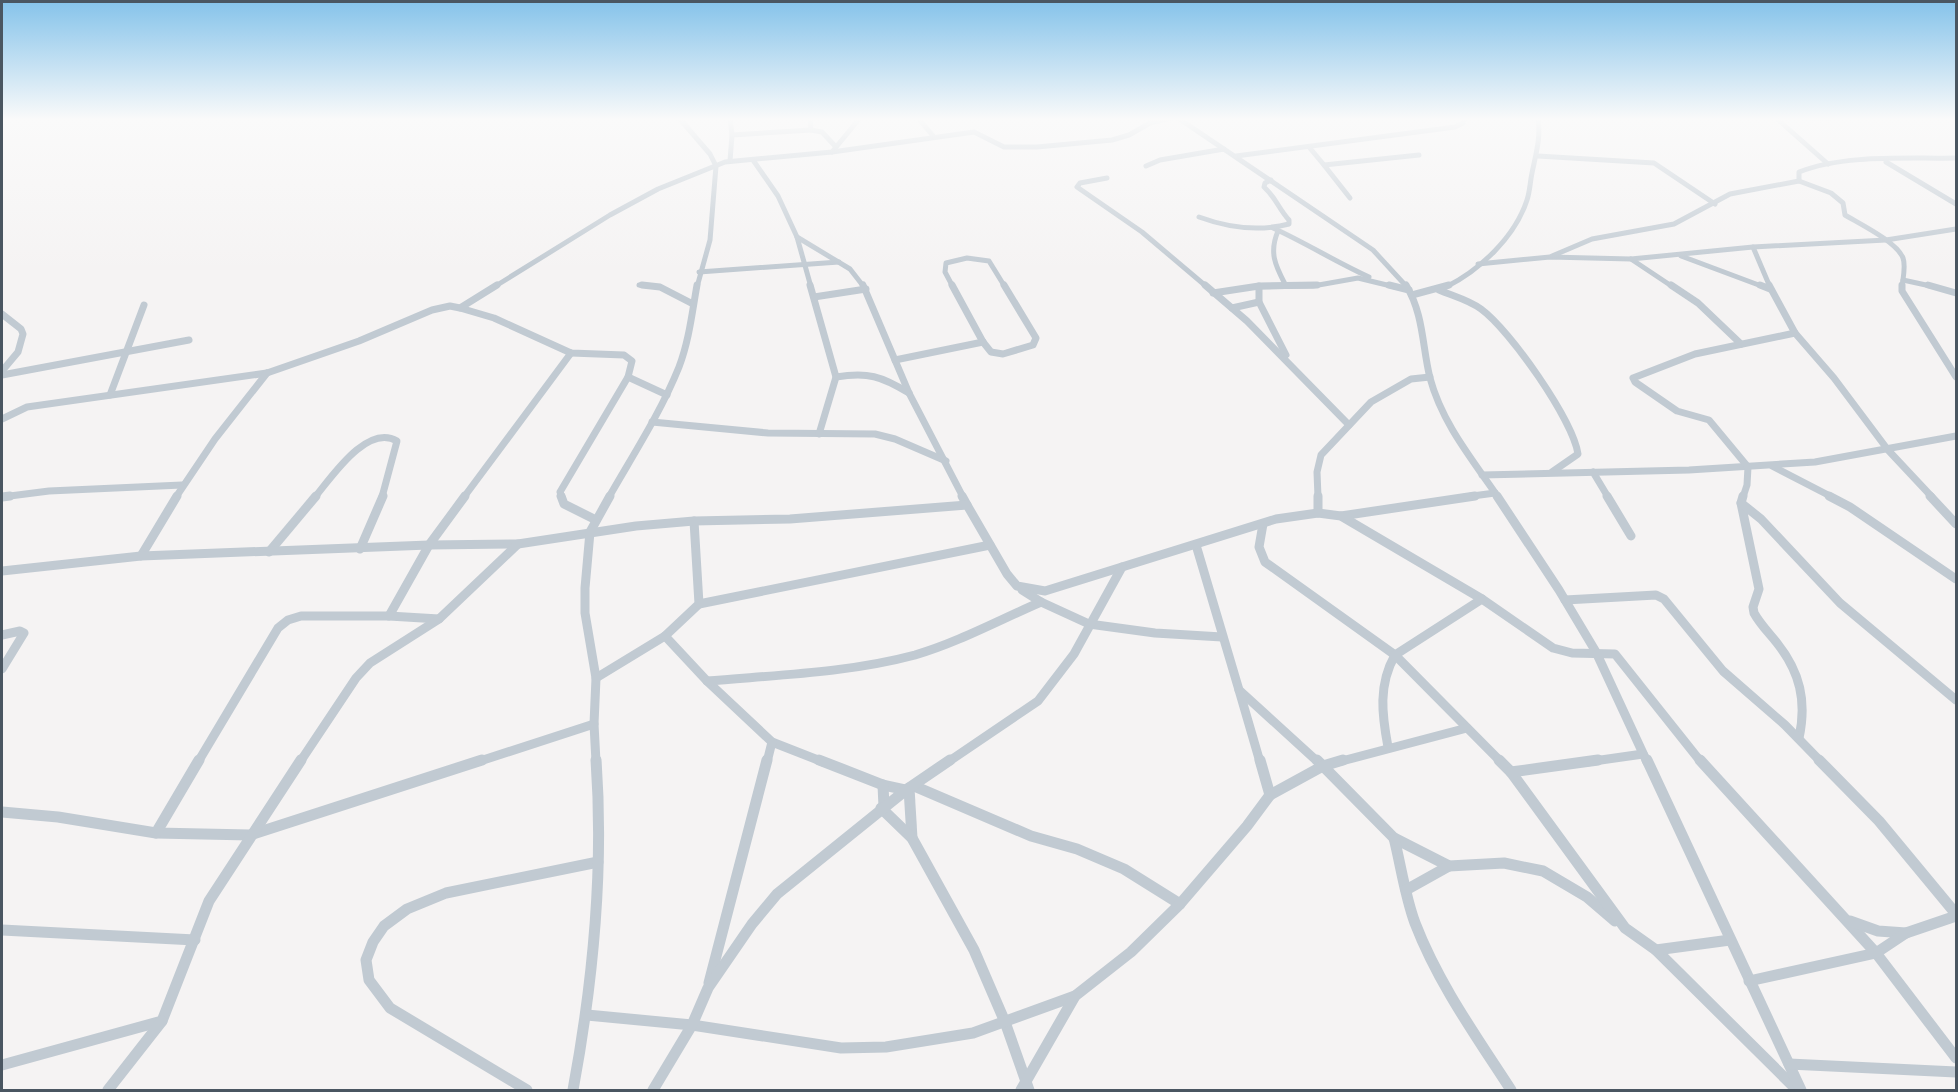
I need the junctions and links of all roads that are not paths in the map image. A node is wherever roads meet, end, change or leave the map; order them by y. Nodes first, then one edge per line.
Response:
1 (706, 169) edge
2 (716, 169) edge
3 (759, 169) edge
4 (1255, 169) edge
5 (1327, 169) edge
6 (1533, 169) edge
7 (1666, 169) edge
8 (1809, 169) edge
9 (1899, 169) edge
10 (1107, 178) dead end
11 (1271, 180) junction
12 (1799, 181) junction
13 (1350, 198) dead end
14 (1715, 204) junction
15 (1956, 204) edge
16 (1198, 217) dead end
17 (1275, 229) junction
18 (1956, 230) edge
19 (1944, 232) junction
20 (797, 237) junction
21 (1956, 238) edge
22 (1886, 240) junction
23 (1754, 247) junction
24 (1671, 254) junction
25 (1550, 257) junction
26 (1631, 259) junction
27 (839, 262) junction
28 (804, 264) junction
29 (1478, 264) junction
30 (699, 272) junction
31 (1903, 280) junction
32 (1377, 281) junction
33 (639, 285) dead end
34 (1285, 285) junction
35 (1259, 286) junction
36 (866, 289) junction
37 (1770, 289) junction
38 (1439, 290) junction
39 (1411, 292) junction
40 (1213, 293) junction
41 (1956, 294) edge
42 (814, 297) junction
43 (1259, 302) junction
44 (693, 304) junction
45 (144, 305) dead end
46 (460, 308) junction
47 (1232, 308) junction
48 (2, 314) edge
49 (1795, 333) junction
50 (189, 340) dead end
51 (983, 342) junction
52 (1740, 344) junction
53 (126, 352) junction
54 (571, 353) junction
55 (895, 360) junction
56 (1288, 361) junction
57 (2, 370) edge
58 (267, 373) junction
59 (2, 375) edge
60 (628, 377) junction
61 (836, 377) junction
62 (1430, 377) junction
63 (1956, 377) edge
64 (909, 393) junction
65 (110, 395) junction
66 (668, 395) junction
67 (2, 419) edge
68 (652, 422) junction
69 (1349, 425) junction
70 (819, 434) junction
71 (1956, 436) edge
72 (1888, 450) junction
73 (947, 462) junction
74 (1772, 466) junction
75 (1748, 467) junction
76 (1552, 472) junction
77 (1593, 472) junction
78 (1482, 475) junction
79 (182, 485) junction
80 (1495, 493) junction
81 (2, 497) edge
82 (1741, 503) junction
83 (968, 505) junction
84 (1318, 513) junction
85 (1341, 516) junction
86 (596, 520) junction
87 (694, 521) junction
88 (1263, 524) junction
89 (1956, 524) edge
90 (590, 532) junction
91 (1631, 536) dead end
92 (518, 544) junction
93 (429, 545) junction
94 (990, 545) junction
95 (1196, 545) junction
96 (360, 549) junction
97 (269, 552) junction
98 (141, 556) junction
99 (1122, 567) junction
100 (2, 572) edge
101 (1956, 579) edge
102 (1017, 586) junction
103 (1482, 599) junction
104 (1565, 600) junction
105 (1041, 602) junction
106 (699, 604) junction
107 (389, 616) junction
108 (439, 619) junction
109 (1089, 624) junction
110 (2, 635) edge
111 (665, 636) junction
112 (1222, 637) junction
113 (1596, 652) junction
114 (1395, 655) junction
115 (2, 669) edge
116 (596, 678) junction
117 (707, 681) junction
118 (1239, 690) junction
119 (1956, 700) edge
120 (594, 724) junction
121 (1467, 728) junction
122 (1799, 738) junction
123 (772, 742) junction
124 (1388, 747) junction
125 (1643, 753) junction
126 (1323, 766) junction
127 (1511, 772) junction
128 (883, 785) junction
129 (910, 788) junction
130 (1270, 795) junction
131 (883, 808) junction
132 (2, 812) edge
133 (156, 833) junction
134 (250, 835) junction
135 (912, 837) junction
136 (1394, 838) junction
137 (598, 862) junction
138 (1449, 866) junction
139 (1406, 890) junction
140 (1180, 904) junction
141 (1956, 915) edge
142 (1847, 920) junction
143 (1625, 928) junction
144 (2, 930) edge
145 (1906, 933) junction
146 (195, 940) junction
147 (1730, 940) junction
148 (1656, 950) junction
149 (1876, 953) junction
150 (1749, 981) junction
151 (708, 988) junction
152 (1075, 996) junction
153 (587, 1015) junction
154 (162, 1020) junction
155 (1005, 1022) junction
156 (692, 1025) junction
157 (1956, 1058) edge
158 (1789, 1064) junction
159 (2, 1065) edge
160 (1956, 1072) edge
161 (1025, 1088) edge
162 (108, 1090) edge
163 (527, 1090) edge
164 (573, 1090) edge
165 (653, 1090) edge
166 (1511, 1090) edge
167 (1799, 1090) edge

1 - 46 street
2 - 30 street
3 - 20 street
4 - 11 street
5 - 13 street
6 - 29 street
7 - 14 street
8 - 12 street
9 - 15 street
10 - 40 street
11 - 17 street
11 - 39 street
12 - 14 street
12 - 22 street
14 - 25 street
16 - 17 street
17 - 32 street
17 - 34 street
18 - 19 street
19 - 21 street
19 - 22 street
20 - 27 street
20 - 28 street
22 - 23 street
22 - 31 street
23 - 24 street
23 - 37 street
24 - 26 street
24 - 37 street
25 - 26 street
25 - 29 street
26 - 52 street
27 - 28 street
27 - 36 street
28 - 30 street
28 - 42 street
29 - 38 street
30 - 44 street
31 - 41 street
31 - 63 street
32 - 34 street
32 - 39 street
33 - 44 street
34 - 35 street
35 - 40 street
35 - 43 street
36 - 42 street
36 - 55 street
37 - 49 street
38 - 39 street
38 - 76 street
39 - 62 street
40 - 47 street
42 - 61 street
43 - 47 street
43 - 56 street
44 - 66 street
45 - 53 street
46 - 54 street
46 - 58 street
47 - 56 street
48 - 57 street
49 - 52 street
49 - 72 street
50 - 53 street
51 - 51 street
51 - 55 street
52 - 75 street
53 - 59 street
53 - 65 street
54 - 60 street
54 - 93 street
55 - 64 street
56 - 69 street
58 - 65 street
58 - 79 street
60 - 66 street
60 - 86 street
61 - 64 street
61 - 70 street
62 - 69 street
62 - 78 street
64 - 73 street
65 - 67 street
66 - 68 street
68 - 70 street
68 - 86 street
69 - 84 street
70 - 73 street
71 - 72 street
72 - 74 street
72 - 89 street
73 - 83 street
74 - 75 street
74 - 101 street
75 - 77 street
75 - 82 street
76 - 77 street
76 - 78 street
77 - 91 street
78 - 80 street
79 - 81 street
79 - 98 street
80 - 85 street
80 - 104 street
82 - 119 street
82 - 122 street
83 - 87 street
83 - 94 street
84 - 85 street
84 - 88 street
85 - 103 street
86 - 90 street
87 - 90 street
87 - 106 street
88 - 95 street
88 - 114 street
90 - 92 street
90 - 116 street
92 - 93 street
92 - 108 street
93 - 96 street
93 - 107 street
94 - 102 street
94 - 106 street
95 - 99 street
95 - 112 street
96 - 97 street
96 - 97 street
97 - 98 street
98 - 100 street
99 - 102 street
99 - 109 street
102 - 105 street
103 - 113 street
103 - 114 street
104 - 113 street
104 - 122 street
105 - 109 street
105 - 117 street
106 - 111 street
107 - 108 street
107 - 133 street
108 - 134 street
109 - 112 street
109 - 129 street
110 - 115 street
111 - 116 street
111 - 117 street
112 - 118 street
113 - 125 street
113 - 142 street
114 - 121 street
114 - 124 street
116 - 120 street
117 - 123 street
118 - 126 street
118 - 130 street
120 - 134 street
120 - 137 street
121 - 124 street
121 - 127 street
122 - 141 street
123 - 128 street
123 - 151 street
124 - 126 street
125 - 127 street
125 - 147 street
126 - 130 street
126 - 136 street
127 - 143 street
128 - 129 street
128 - 131 street
129 - 131 street
129 - 135 street
129 - 140 street
130 - 140 street
131 - 135 street
131 - 151 street
132 - 133 street
133 - 134 street
134 - 146 street
135 - 155 street
136 - 138 street
136 - 139 street
137 - 153 street
137 - 163 street
138 - 139 street
138 - 143 street
139 - 166 street
140 - 152 street
141 - 145 street
142 - 145 street
142 - 149 street
143 - 148 street
144 - 146 street
145 - 149 street
146 - 154 street
147 - 148 street
147 - 150 street
148 - 167 street
149 - 150 street
149 - 157 street
150 - 158 street
151 - 156 street
152 - 155 street
152 - 161 street
153 - 156 street
153 - 164 street
154 - 159 street
154 - 162 street
155 - 156 street
155 - 161 street
156 - 165 street
158 - 160 street
158 - 167 street

